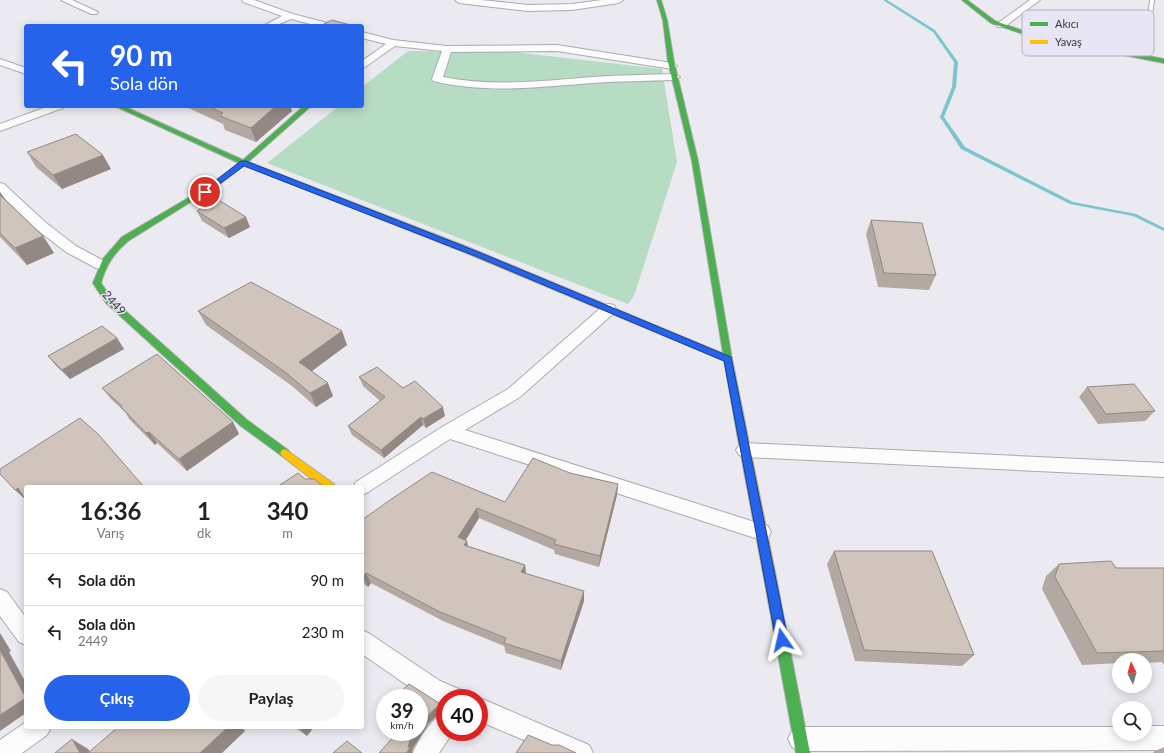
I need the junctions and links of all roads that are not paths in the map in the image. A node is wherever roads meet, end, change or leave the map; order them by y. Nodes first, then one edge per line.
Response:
1 (65, 0) edge
2 (246, 0) edge
3 (459, 0) edge
4 (619, 0) edge
5 (659, 0) edge
6 (964, 0) edge
7 (1036, 0) edge
8 (1152, 0) edge
9 (1151, 10) edge
10 (94, 12) dead end
11 (290, 16) junction
12 (272, 24) edge
13 (320, 24) edge
14 (1001, 25) junction
15 (1022, 32) edge
16 (364, 36) edge
17 (393, 43) junction
18 (447, 50) junction
19 (1137, 56) edge
20 (1164, 61) edge
21 (0, 62) edge
22 (364, 64) edge
23 (672, 66) junction
24 (24, 70) edge
25 (675, 77) junction
26 (54, 108) edge
27 (122, 108) edge
28 (306, 108) edge
29 (0, 128) edge
30 (244, 163) junction
31 (0, 187) edge
32 (101, 265) junction
33 (609, 309) junction
34 (728, 359) junction
35 (448, 432) junction
36 (745, 450) junction
37 (1164, 470) edge
38 (327, 485) edge
39 (364, 486) edge
40 (761, 532) junction
41 (0, 599) edge
42 (24, 632) edge
43 (364, 642) edge
44 (436, 691) edge
45 (488, 713) edge
46 (36, 729) edge
47 (436, 737) edge
48 (1164, 738) edge
49 (801, 746) edge
50 (2, 753) edge
51 (425, 753) edge
52 (581, 753) edge

1 - 10 street
2 - 11 street
3 - 4 street
5 - 23 street
6 - 14 street
7 - 14 street
8 - 9 lane
11 - 12 street
11 - 13 street
14 - 15 street
16 - 17 street
17 - 18 street
17 - 22 street
18 - 23 street
18 - 25 street
19 - 20 street
21 - 24 street
23 - 25 street
25 - 34 street
26 - 29 street
27 - 30 street
28 - 30 street
30 - 32 street
30 - 33 street
31 - 32 street
32 - 38 street, 2449
33 - 34 street
33 - 35 street
34 - 36 street
35 - 39 street
35 - 40 street
36 - 37 street
36 - 40 street
40 - 49 street
41 - 42 street
43 - 44 street
45 - 52 street
46 - 50 street
47 - 51 street
48 - 49 street

